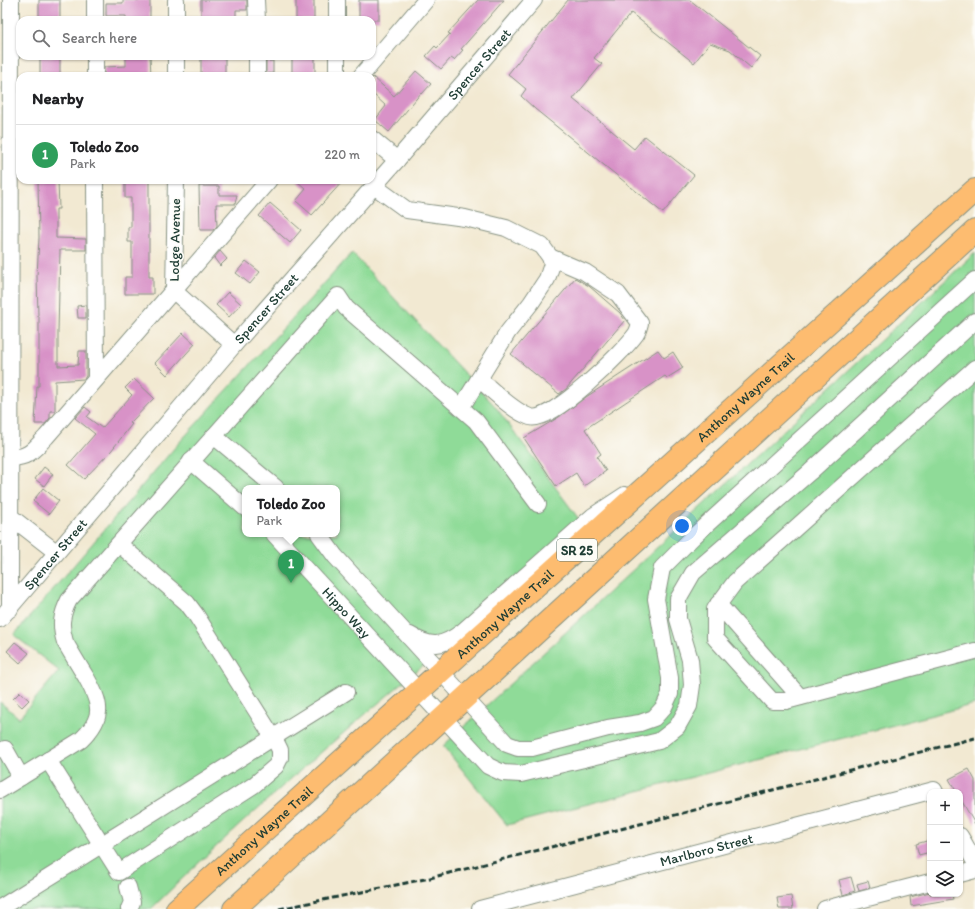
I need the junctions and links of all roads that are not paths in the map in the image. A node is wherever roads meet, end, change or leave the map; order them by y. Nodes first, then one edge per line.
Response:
1 (11, 0) edge
2 (95, 0) edge
3 (176, 0) edge
4 (256, 0) edge
5 (337, 0) edge
6 (534, 0) edge
7 (420, 4) edge
8 (95, 16) edge
9 (176, 16) edge
10 (257, 16) edge
11 (337, 16) edge
12 (376, 58) edge
13 (95, 60) edge
14 (176, 60) edge
15 (257, 60) edge
16 (337, 60) edge
17 (374, 60) edge
18 (95, 72) edge
19 (176, 72) edge
20 (257, 72) edge
21 (337, 72) edge
22 (364, 72) edge
23 (10, 113) edge
24 (376, 142) edge
25 (397, 160) junction
26 (95, 184) edge
27 (176, 184) edge
28 (376, 184) edge
29 (374, 186) joint
30 (257, 187) edge
31 (975, 190) edge
32 (975, 231) edge
33 (550, 257) junction
34 (975, 280) edge
35 (174, 287) junction
36 (975, 321) edge
37 (234, 345) junction
38 (975, 368) edge
39 (96, 379) junction
40 (478, 379) junction
41 (462, 408) junction
42 (214, 436) junction
43 (11, 458) junction
44 (191, 461) junction
45 (665, 470) junction
46 (272, 485) edge
47 (538, 504) dead end
48 (242, 505) edge
49 (11, 517) junction
50 (277, 537) edge
51 (321, 537) edge
52 (119, 544) junction
53 (56, 552) junction
54 (718, 604) junction
55 (3, 612) edge
56 (407, 633) junction
57 (975, 651) edge
58 (441, 672) junction
59 (346, 692) dead end
60 (419, 693) junction
61 (800, 697) junction
62 (466, 698) junction
63 (444, 719) junction
64 (274, 738) junction
65 (5, 749) dead end
66 (48, 760) junction
67 (21, 778) junction
68 (0, 790) edge
69 (927, 793) edge
70 (963, 841) edge
71 (101, 844) junction
72 (975, 862) edge
73 (975, 870) edge
74 (963, 873) edge
75 (927, 883) edge
76 (128, 887) dead end
77 (0, 908) edge
78 (485, 908) edge
79 (129, 909) edge
80 (177, 909) edge
81 (234, 909) edge
82 (825, 909) edge

1 - 23 street
2 - 8 street
3 - 9 street
4 - 10 street
5 - 11 street
6 - 25 street, Spencer Street
7 - 12 street
13 - 18 street
14 - 19 street
15 - 20 street
16 - 21 street
17 - 22 street
23 - 43 street
24 - 25 street
25 - 28 street, Spencer Street
26 - 39 street
27 - 35 street, Lodge Avenue
29 - 33 street
29 - 37 street, Spencer Street
30 - 35 street
31 - 45 highway, Anthony Wayne Trail / SR 25
32 - 62 highway, SR 25
33 - 40 street
33 - 40 street
34 - 62 street
35 - 37 street, Lodge Avenue
35 - 39 street
36 - 63 street, Hippo Way
37 - 53 street, Spencer Street
38 - 54 street
39 - 43 street
40 - 41 street
41 - 42 street
41 - 47 street
42 - 44 street
42 - 46 street
43 - 49 street
44 - 48 street
44 - 52 street
45 - 56 street
45 - 58 highway, Anthony Wayne Trail / SR 25
49 - 53 street
49 - 55 street
50 - 60 street, Hippo Way
51 - 56 street
52 - 64 street
52 - 66 street
53 - 55 street, Spencer Street
54 - 61 street
54 - 61 street
56 - 58 street
57 - 61 street
58 - 60 highway, Anthony Wayne Trail / SR 25
58 - 62 street
59 - 64 street
60 - 63 street, Hippo Way
60 - 80 highway, Anthony Wayne Trail / SR 25
62 - 63 highway, SR 25
63 - 81 highway, SR 25
64 - 71 street
64 - 71 street
65 - 67 street
66 - 67 street
66 - 71 street
67 - 68 street
69 - 78 street, Marlboro Street
70 - 72 street
71 - 77 street
73 - 74 street
75 - 82 street
76 - 79 street

